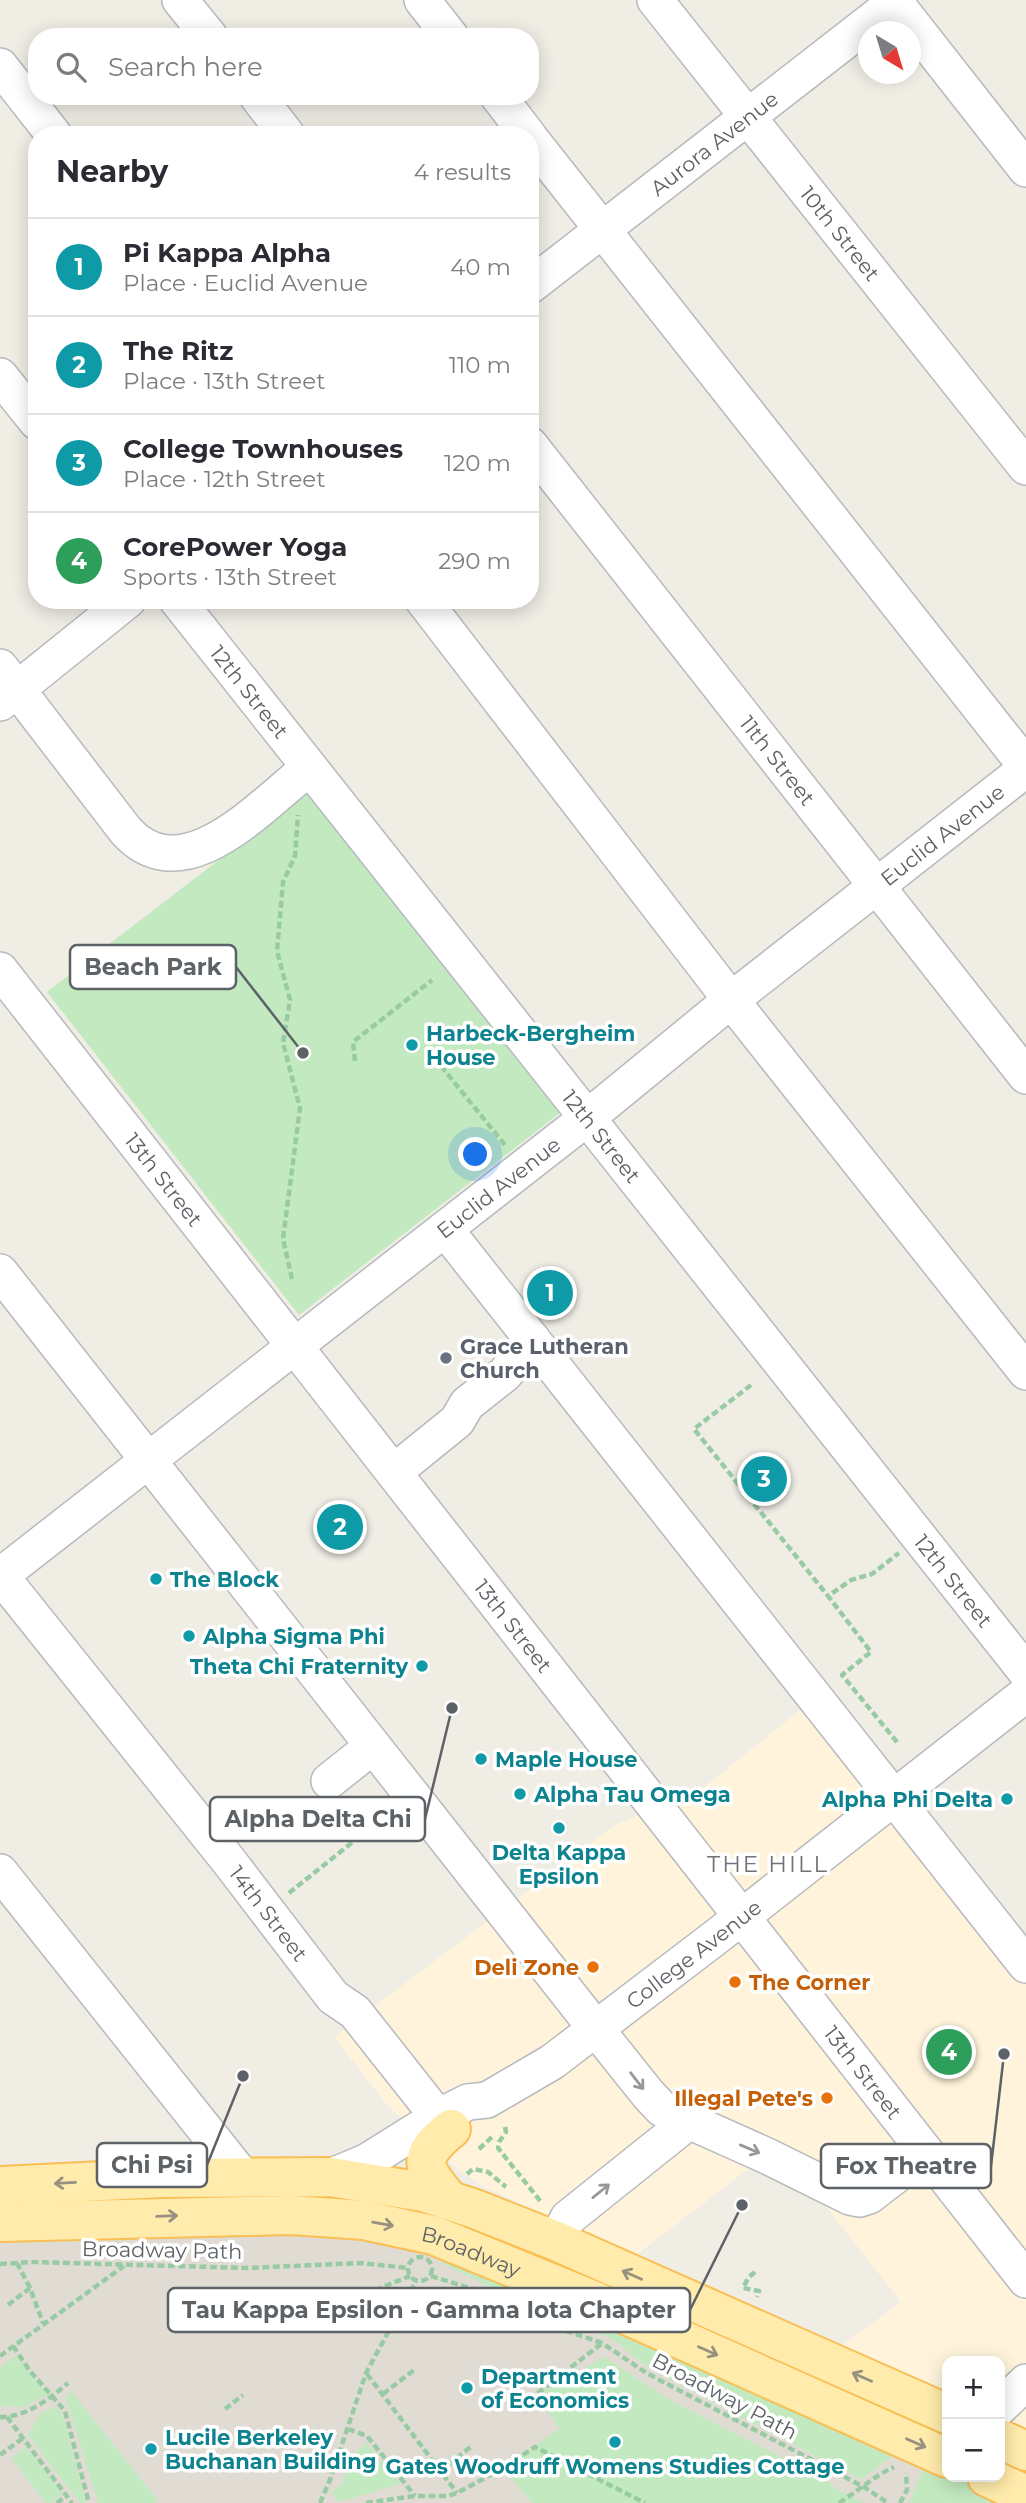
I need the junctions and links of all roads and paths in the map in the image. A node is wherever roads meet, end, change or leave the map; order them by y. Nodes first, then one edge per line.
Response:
1 (180, 0) edge
2 (422, 0) edge
3 (655, 0) edge
4 (897, 1) edge
5 (202, 28) edge
6 (444, 28) edge
7 (0, 66) edge
8 (28, 102) edge
9 (31, 105) edge
10 (264, 105) edge
11 (505, 105) edge
12 (748, 118) junction
13 (47, 126) edge
14 (280, 126) edge
15 (521, 126) edge
16 (539, 149) edge
17 (1026, 169) edge
18 (602, 230) junction
19 (539, 279) edge
20 (0, 376) edge
21 (28, 411) edge
22 (539, 456) edge
23 (1026, 467) edge
24 (115, 609) edge
25 (184, 609) edge
26 (430, 609) edge
27 (6, 686) edge
28 (309, 768) junction
29 (1026, 768) edge
30 (298, 811) dead end
31 (878, 887) junction
32 (0, 970) edge
33 (432, 980) dead end
34 (731, 1000) junction
35 (355, 1061) dead end
36 (441, 1066) dead end
37 (1026, 1076) edge
38 (587, 1118) junction
39 (524, 1168) junction
40 (445, 1229) junction
41 (0, 1272) edge
42 (292, 1279) dead end
43 (531, 1339) junction
44 (295, 1346) junction
45 (1026, 1372) edge
46 (751, 1385) dead end
47 (148, 1460) junction
48 (394, 1472) junction
49 (889, 1561) dead end
50 (0, 1576) edge
51 (828, 1595) junction
52 (1026, 1672) edge
53 (1026, 1694) edge
54 (897, 1742) dead end
55 (373, 1746) junction
56 (329, 1781) dead end
57 (895, 1798) junction
58 (396, 1807) dead end
59 (0, 1872) edge
60 (266, 1910) junction
61 (741, 1918) junction
62 (1026, 1965) edge
63 (596, 2029) junction
64 (496, 2113) junction
65 (688, 2122) junction
66 (456, 2132) junction
67 (493, 2136) dead end
68 (925, 2153) junction
69 (243, 2177) junction
70 (330, 2177) junction
71 (368, 2182) junction
72 (0, 2186) edge
73 (449, 2200) junction
74 (291, 2215) junction
75 (0, 2222) edge
76 (551, 2224) junction
77 (17, 2263) junction
78 (0, 2264) edge
79 (124, 2266) junction
80 (408, 2268) junction
81 (755, 2273) dead end
82 (410, 2276) junction
83 (431, 2276) junction
84 (1026, 2280) edge
85 (416, 2281) junction
86 (30, 2288) junction
87 (375, 2290) dead end
88 (759, 2291) dead end
89 (502, 2298) junction
90 (8, 2305) dead end
91 (43, 2323) junction
92 (460, 2331) dead end
93 (602, 2343) junction
94 (13, 2346) junction
95 (0, 2356) edge
96 (414, 2370) dead end
97 (366, 2373) junction
98 (1026, 2382) edge
99 (68, 2384) dead end
100 (243, 2395) dead end
101 (383, 2395) junction
102 (52, 2397) junction
103 (1005, 2402) edge
104 (521, 2406) dead end
105 (225, 2409) dead end
106 (942, 2412) edge
107 (0, 2417) edge
108 (8, 2417) junction
109 (348, 2429) junction
110 (23, 2438) junction
111 (1005, 2441) edge
112 (473, 2445) dead end
113 (1026, 2451) edge
114 (0, 2455) edge
115 (942, 2456) edge
116 (906, 2462) dead end
117 (897, 2466) dead end
118 (440, 2471) junction
119 (864, 2487) junction
120 (457, 2493) junction
121 (66, 2496) junction
122 (415, 2496) junction
123 (435, 2497) junction
124 (390, 2501) edge
125 (57, 2503) edge
126 (72, 2503) edge
127 (89, 2503) edge
128 (320, 2503) edge
129 (366, 2503) edge
130 (440, 2503) edge
131 (645, 2503) edge
132 (839, 2503) edge
133 (888, 2503) edge
134 (900, 2503) edge

1 - 5 street
2 - 6 street
3 - 12 street, 10th Street
4 - 12 street, Aurora Avenue
4 - 17 street
7 - 8 street
9 - 13 street
10 - 14 street
11 - 15 street
12 - 18 street, Aurora Avenue
12 - 23 street, 10th Street
16 - 18 street
18 - 19 street, Aurora Avenue
18 - 29 street
20 - 21 street
22 - 31 street, 11th Street
24 - 27 street
25 - 28 street, 12th Street
26 - 34 street
27 - 28 street
28 - 38 street, 12th Street
29 - 31 street, Euclid Avenue
30 - 42 path
31 - 34 street, Euclid Avenue
31 - 37 street, 11th Street
32 - 44 street, 13th Street
33 - 35 path
34 - 38 street, Euclid Avenue
34 - 45 street
36 - 39 path
38 - 39 street, Euclid Avenue
38 - 52 street, 12th Street
39 - 40 street, Euclid Avenue
40 - 43 street
40 - 44 street, Euclid Avenue
41 - 47 street
43 - 48 street
43 - 57 street
44 - 47 street, Euclid Avenue
44 - 48 street, 13th Street
46 - 51 path
47 - 50 street, Euclid Avenue
47 - 55 street
48 - 61 street, 13th Street
49 - 51 path
50 - 60 street, 14th Street
51 - 54 path
53 - 57 street, College Avenue
55 - 56 street
55 - 63 street
57 - 61 street, College Avenue
57 - 62 street
58 - 60 path
59 - 69 street
60 - 66 street, 14th Street
61 - 63 street, College Avenue
61 - 68 street, 13th Street
63 - 64 street, College Avenue
63 -> 65 street
64 - 66 street, College Avenue
64 - 76 path
65 -> 68 street
76 -> 65 street
66 - 67 path
66 - 70 street, College Avenue
66 - 71 street, College Avenue
66 - 73 main road
68 - 84 street, 13th Street
69 - 70 main road, Broadway
69 -> 72 main road, Broadway
70 - 71 main road, Broadway
71 - 73 main road, Broadway
71 - 74 main road
73 - 76 main road, Broadway
75 -> 74 main road, Broadway
74 -> 115 main road, Broadway
106 -> 76 main road, Broadway
77 - 78 path, Broadway Path
77 - 79 path, Broadway Path
77 - 86 path
79 - 80 path, Broadway Path
79 - 91 path
80 - 82 path
80 - 83 path, Broadway Path
81 - 88 path
82 - 85 path
82 - 87 path
83 - 85 path
83 - 89 path, Broadway Path
85 - 97 path
86 - 90 path
86 - 91 path
89 - 92 path
89 - 93 path, Broadway Path
91 - 94 path
93 - 104 path
93 - 119 path, Broadway Path
94 - 95 path
94 - 102 path
96 - 101 path
97 - 101 path
97 - 109 path
98 - 103 street
99 - 102 path
100 - 105 path
101 - 118 path
102 - 108 path
102 - 127 path
107 - 108 path
108 - 110 path
109 - 122 path
109 - 128 path
110 - 114 path
110 - 121 path
111 - 113 main road
112 - 118 path
116 - 134 path
117 - 119 path
118 - 120 path
119 - 132 path
119 - 133 path, Broadway Path
120 - 123 path
120 - 131 path
121 - 125 path
121 - 126 path
122 - 123 path
122 - 124 path
123 - 130 path
124 - 129 path

